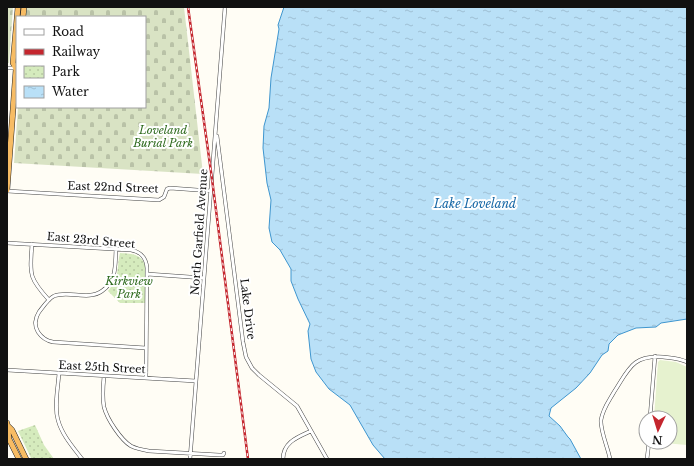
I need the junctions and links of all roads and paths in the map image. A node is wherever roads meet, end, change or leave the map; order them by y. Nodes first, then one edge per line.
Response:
1 (225, 7) edge
2 (16, 29) edge
3 (16, 67) edge
4 (16, 80) edge
5 (216, 132) junction
6 (7, 190) edge
7 (211, 191) junction
8 (7, 243) edge
9 (32, 244) junction
10 (116, 249) junction
11 (147, 274) junction
12 (204, 278) junction
13 (49, 300) junction
14 (146, 348) junction
15 (655, 356) junction
16 (687, 362) edge
17 (7, 370) edge
18 (58, 373) junction
19 (104, 376) junction
20 (146, 378) junction
21 (196, 381) junction
22 (651, 410) edge
23 (7, 424) edge
24 (311, 431) junction
25 (191, 453) junction
26 (224, 453) dead end
27 (19, 459) edge
28 (26, 459) edge
29 (82, 459) edge
30 (190, 459) edge
31 (283, 459) edge
32 (327, 459) edge
33 (610, 459) edge

1 - 5 street, North Garfield Avenue
2 - 3 highway
4 - 6 highway
5 - 7 street, North Garfield Avenue
5 - 24 street, Lake Drive
6 - 7 street, East 22nd Street
7 - 12 street, North Garfield Avenue
8 - 9 street, East 23rd Street
9 - 10 street, East 23rd Street
9 - 13 street
10 - 11 street, East 23rd Street
10 - 13 street
11 - 12 street
11 - 14 street
12 - 21 street, North Garfield Avenue
13 - 14 street
14 - 20 street
15 - 16 street
15 - 22 street
15 - 33 street
17 - 18 street, East 25th Street
18 - 19 street, East 25th Street
18 - 29 street
19 - 20 street, East 25th Street
19 - 25 street
20 - 21 street, East 25th Street
21 - 25 street, North Garfield Avenue
23 - 27 highway
23 - 28 highway
24 - 31 street
24 - 32 street, Lake Drive
25 - 26 street
25 - 30 street, North Garfield Avenue

